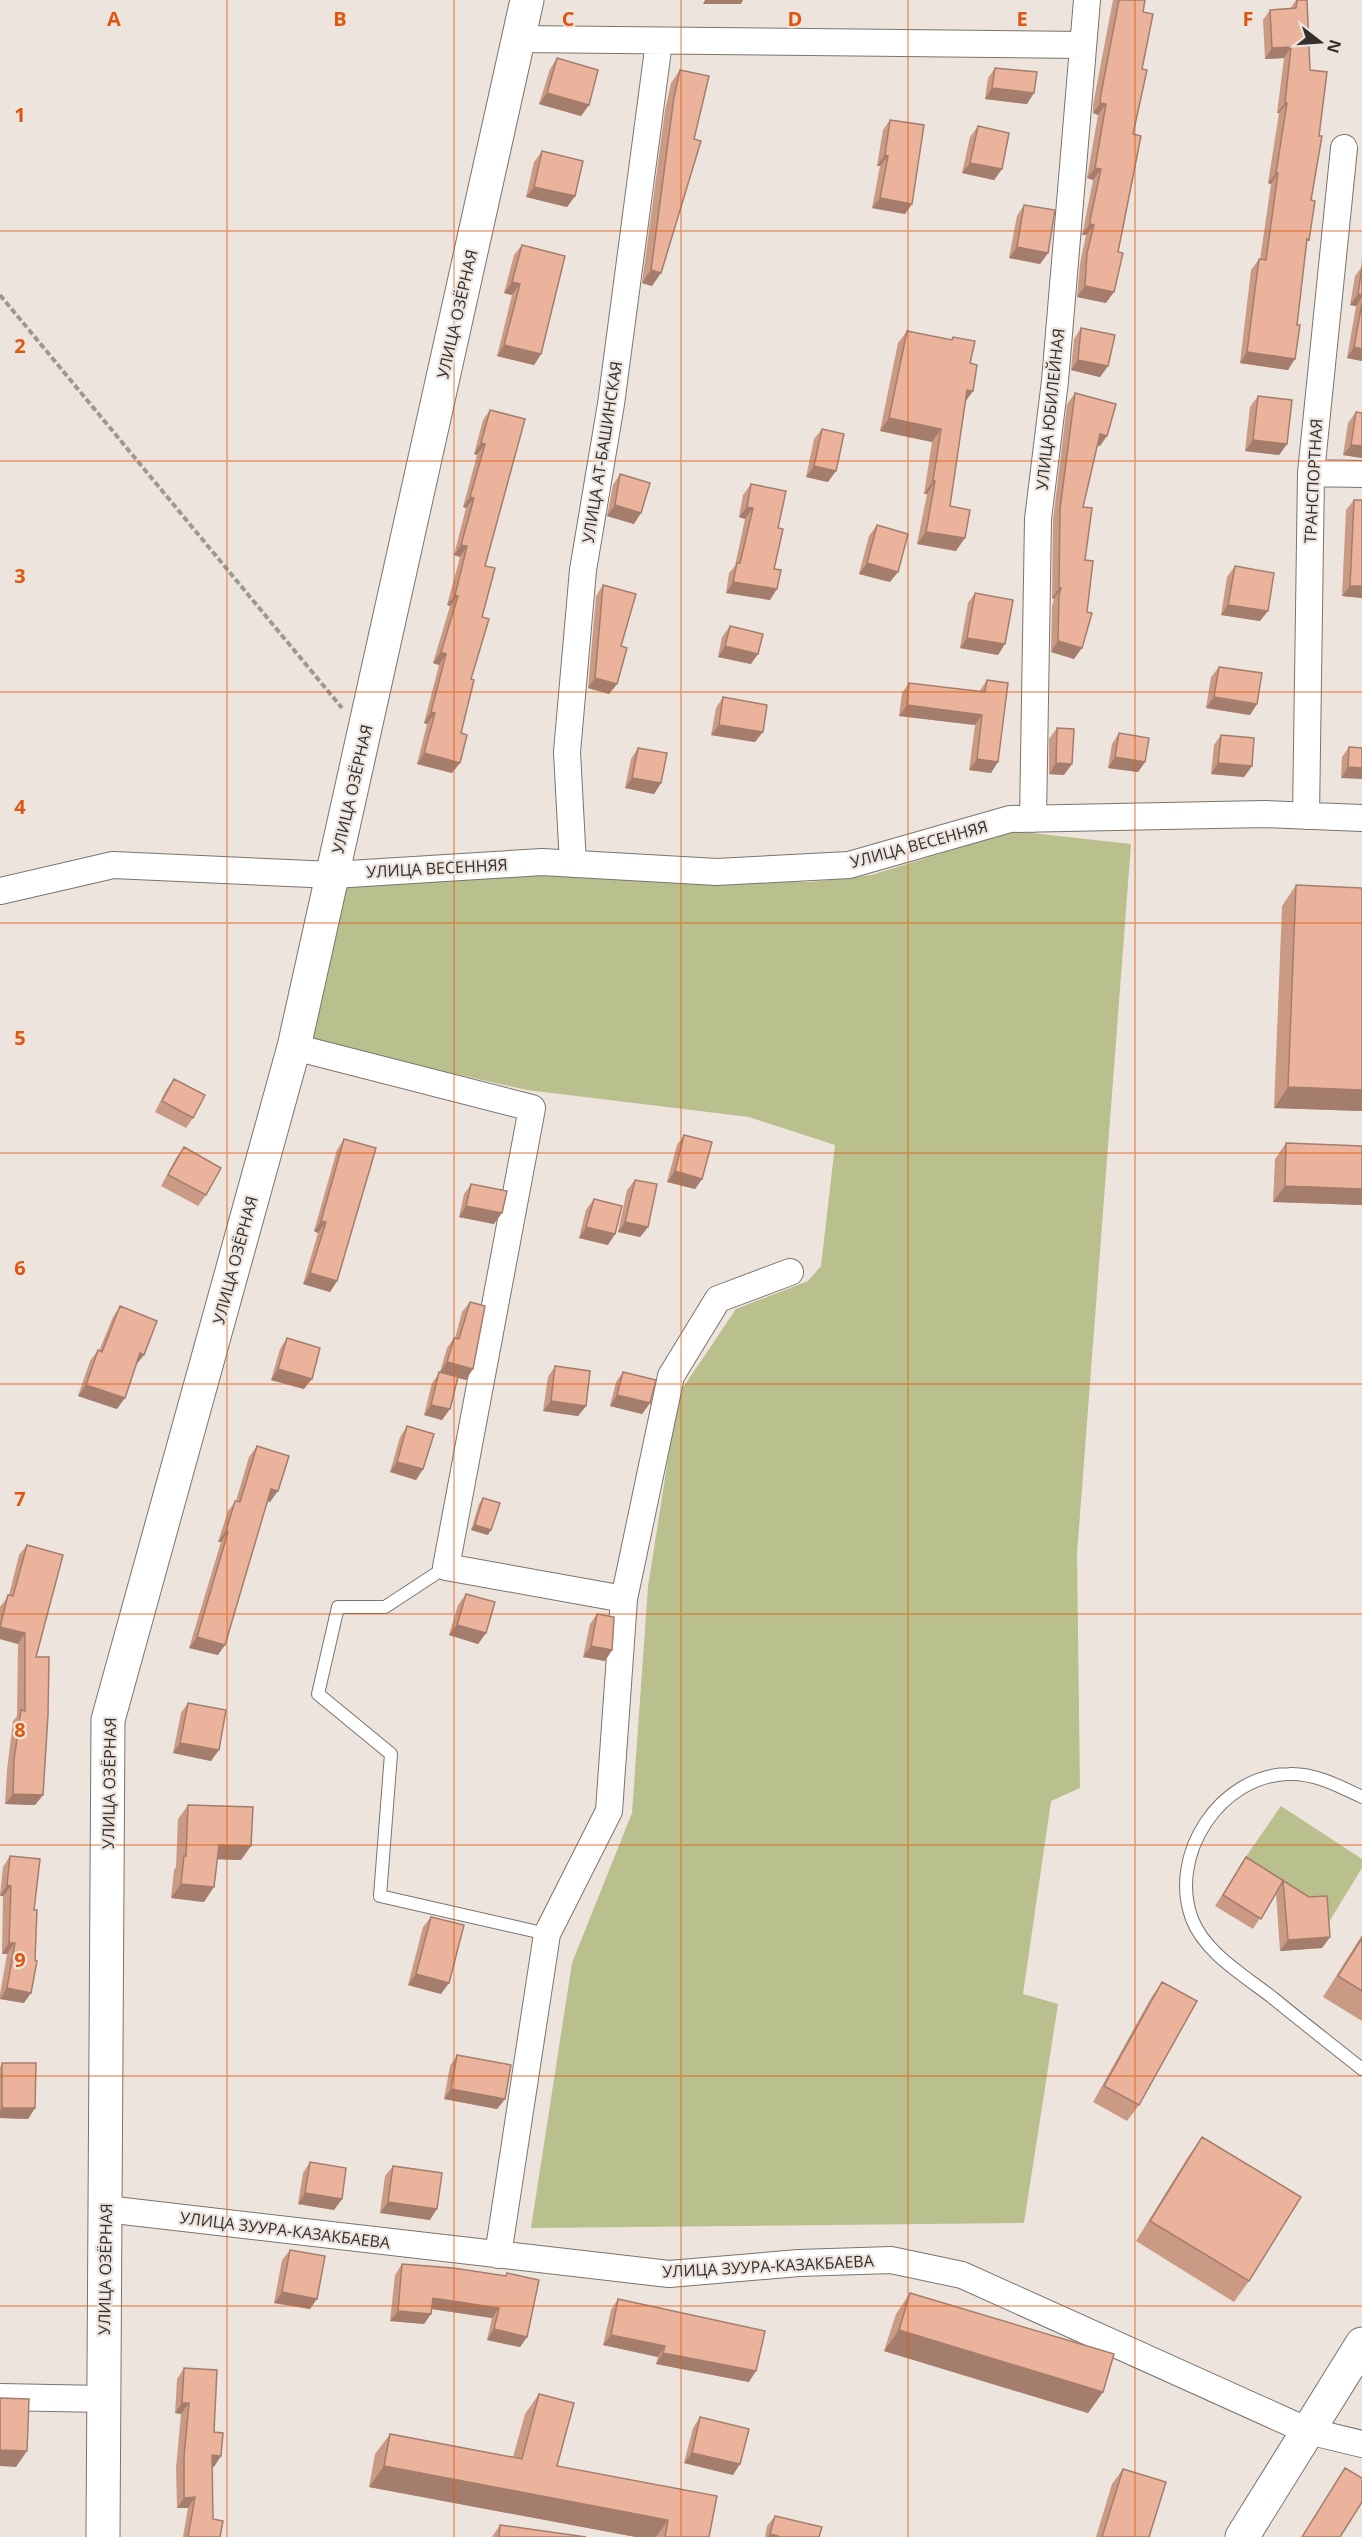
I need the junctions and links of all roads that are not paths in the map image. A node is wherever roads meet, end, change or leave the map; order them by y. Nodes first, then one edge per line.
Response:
1 (527, 0) edge
2 (1087, 0) edge
3 (518, 39) junction
4 (659, 42) junction
5 (1082, 45) junction
6 (1344, 148) dead end
7 (1311, 473) junction
8 (1362, 474) edge
9 (1306, 816) junction
10 (1362, 818) edge
11 (1033, 819) junction
12 (573, 864) junction
13 (333, 875) junction
14 (0, 891) edge
15 (294, 1047) junction
16 (790, 1272) dead end
17 (446, 1567) junction
18 (624, 1599) junction
19 (1362, 1797) edge
20 (547, 1934) junction
21 (1362, 2069) edge
22 (106, 2209) junction
23 (498, 2255) junction
24 (1362, 2344) edge
25 (0, 2397) edge
26 (104, 2399) junction
27 (1308, 2431) junction
28 (1362, 2444) edge
29 (103, 2537) edge
30 (1242, 2537) edge

1 - 3 main road, УЛИЦА ОЗЁРНАЯ
2 - 5 street, УЛИЦА ЮБИЛЕЙНАЯ
3 - 4 street
3 - 13 main road, УЛИЦА ОЗЁРНАЯ
4 - 5 street
4 - 12 street, УЛИЦА АТ-БАШИНСКАЯ
5 - 11 street, УЛИЦА ЮБИЛЕЙНАЯ
6 - 7 street, ТРАНСПОРТНАЯ
7 - 8 street
7 - 9 street, ТРАНСПОРТНАЯ
9 - 10 street, УЛИЦА ВЕСЕННЯЯ
9 - 11 street, УЛИЦА ВЕСЕННЯЯ
11 - 12 street, УЛИЦА ВЕСЕННЯЯ
12 - 13 street, УЛИЦА ВЕСЕННЯЯ
13 - 14 street, УЛИЦА ВЕСЕННЯЯ
13 - 15 main road, УЛИЦА ОЗЁРНАЯ
15 - 17 street
15 - 22 main road, УЛИЦА ОЗЁРНАЯ
16 - 18 street
17 - 18 street
17 - 20 lane
18 - 20 street
19 - 21 lane
20 - 23 street
22 - 23 street, УЛИЦА ЗУУРА-КАЗАКБАЕВА
22 - 26 main road, УЛИЦА ОЗЁРНАЯ
23 - 27 street, УЛИЦА ЗУУРА-КАЗАКБАЕВА
24 - 27 main road
25 - 26 street
26 - 29 main road, УЛИЦА ОЗЁРНАЯ
27 - 28 street, УЛИЦА ЗУУРА-КАЗАКБАЕВА
27 - 30 main road

